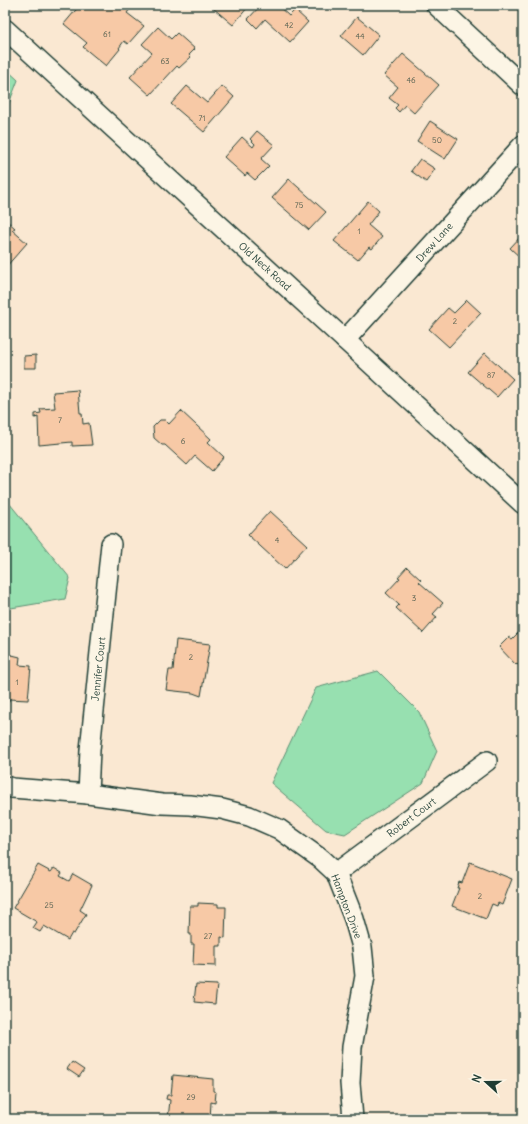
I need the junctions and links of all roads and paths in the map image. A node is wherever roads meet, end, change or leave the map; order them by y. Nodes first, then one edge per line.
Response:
1 (436, 5) edge
2 (5, 29) edge
3 (523, 86) edge
4 (523, 145) edge
5 (346, 340) junction
6 (523, 504) edge
7 (111, 544) dead end
8 (487, 761) dead end
9 (5, 786) edge
10 (88, 794) junction
11 (336, 873) junction
12 (354, 1119) edge

1 - 3 street
2 - 5 street, Old Neck Road
4 - 5 street, Drew Lane
5 - 6 street, Old Neck Road
7 - 10 street, Jennifer Court
8 - 11 street, Robert Court
9 - 10 street, Hampton Drive
10 - 11 street, Hampton Drive
11 - 12 street, Hampton Drive

